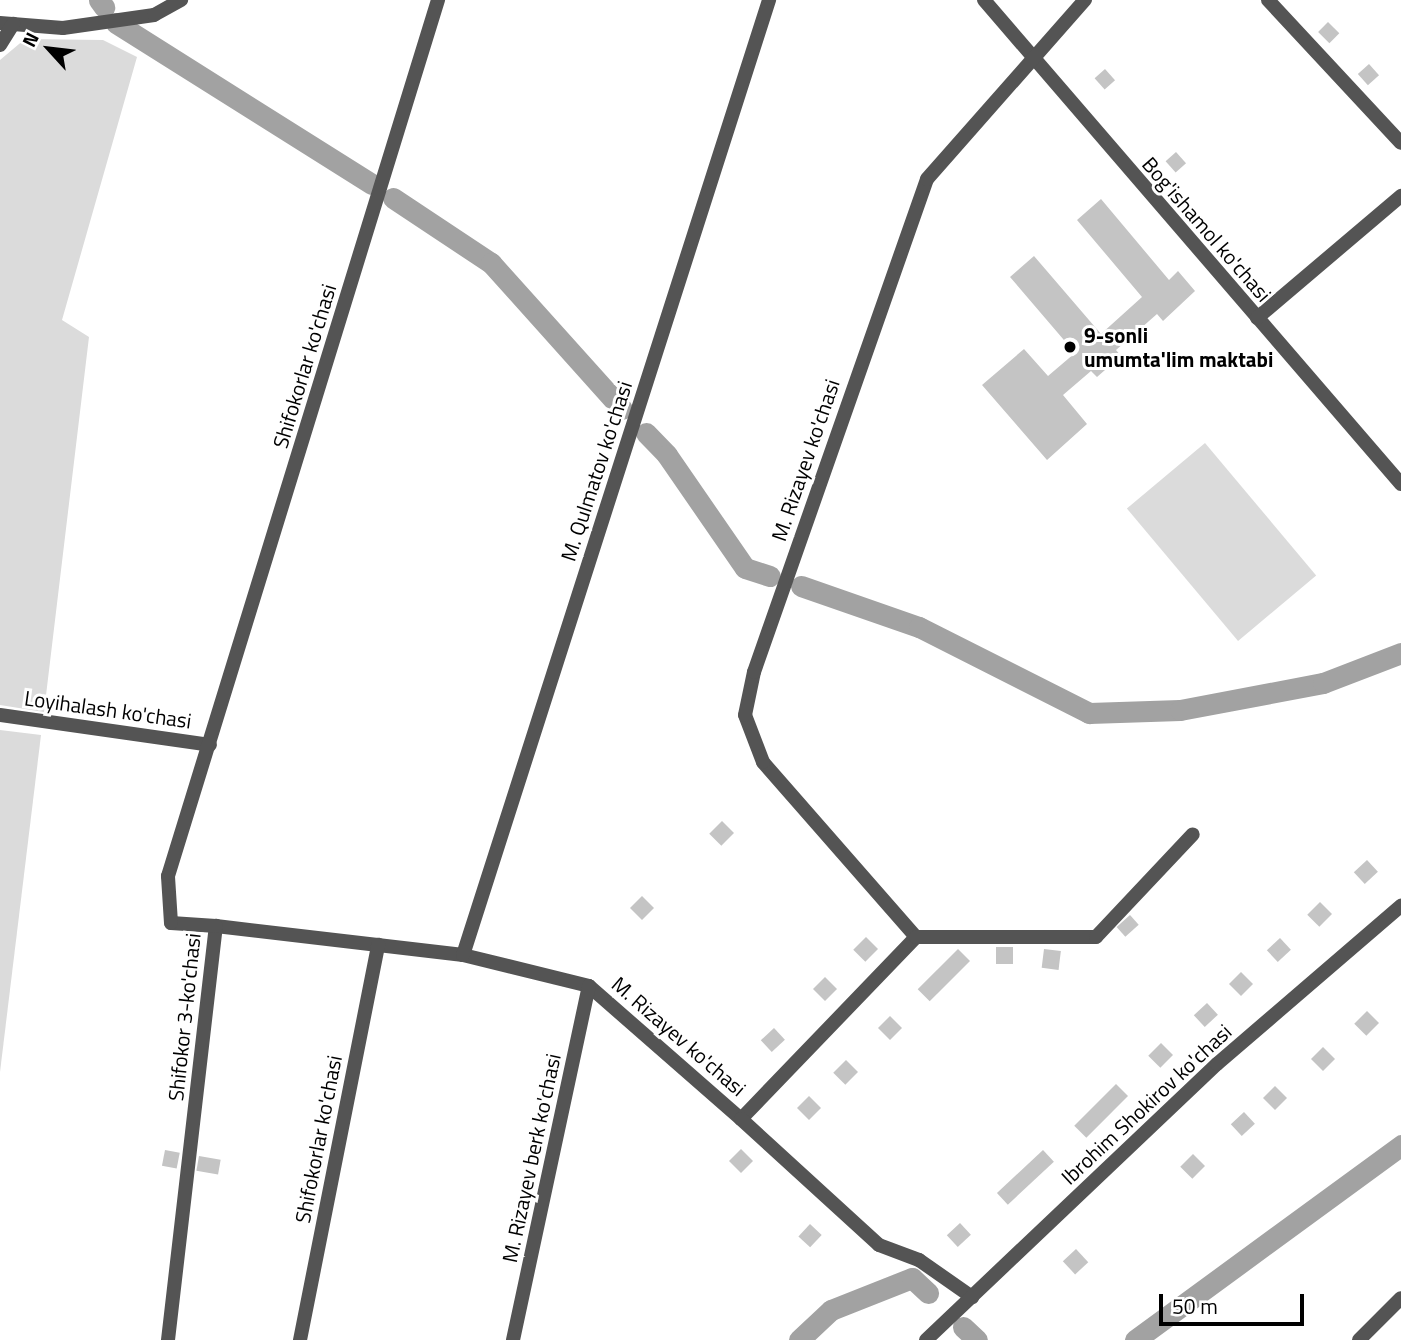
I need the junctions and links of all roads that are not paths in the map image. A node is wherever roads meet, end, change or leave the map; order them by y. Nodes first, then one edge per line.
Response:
1 (181, 0) edge
2 (438, 0) edge
3 (769, 0) edge
4 (984, 0) edge
5 (1085, 0) edge
6 (1268, 0) edge
7 (6, 24) edge
8 (0, 45) edge
9 (1033, 58) junction
10 (1401, 142) edge
11 (1401, 196) edge
12 (1256, 318) junction
13 (1401, 484) edge
14 (0, 715) edge
15 (210, 745) junction
16 (1193, 834) dead end
17 (1401, 906) edge
18 (216, 926) junction
19 (916, 937) junction
20 (378, 945) junction
21 (463, 955) junction
22 (589, 986) junction
23 (741, 1119) junction
24 (972, 1297) junction
25 (1401, 1298) edge
26 (168, 1340) edge
27 (300, 1340) edge
28 (513, 1340) edge
29 (926, 1340) edge
30 (1359, 1340) edge

1 - 7 street
2 - 15 street, Shifokorlar ko'chasi
3 - 21 street, M. Qulmatov ko'chasi
4 - 9 street, Bog'ishamol ko'chasi
5 - 9 street, M. Rizayev ko'chasi
6 - 10 street
7 - 8 street
9 - 12 street, Bog'ishamol ko'chasi
9 - 19 street, M. Rizayev ko'chasi
11 - 12 street
12 - 13 street, Bog'ishamol ko'chasi
14 - 15 street, Loyihalash ko'chasi
15 - 18 street, Shifokor 3-ko'chasi
16 - 19 street
17 - 24 street, Ibrohim Shokirov ko'chasi
18 - 20 street, M. Rizayev ko'chasi
18 - 26 street, Shifokor 3-ko'chasi
19 - 23 street, M. Rizayev ko'chasi
20 - 21 street, M. Rizayev ko'chasi
20 - 27 street, Shifokorlar ko'chasi
21 - 22 street, M. Rizayev ko'chasi
22 - 23 street, M. Rizayev ko'chasi
22 - 28 street, M. Rizayev berk ko'chasi
23 - 24 street
24 - 29 street, Ibrohim Shokirov ko'chasi
25 - 30 street

